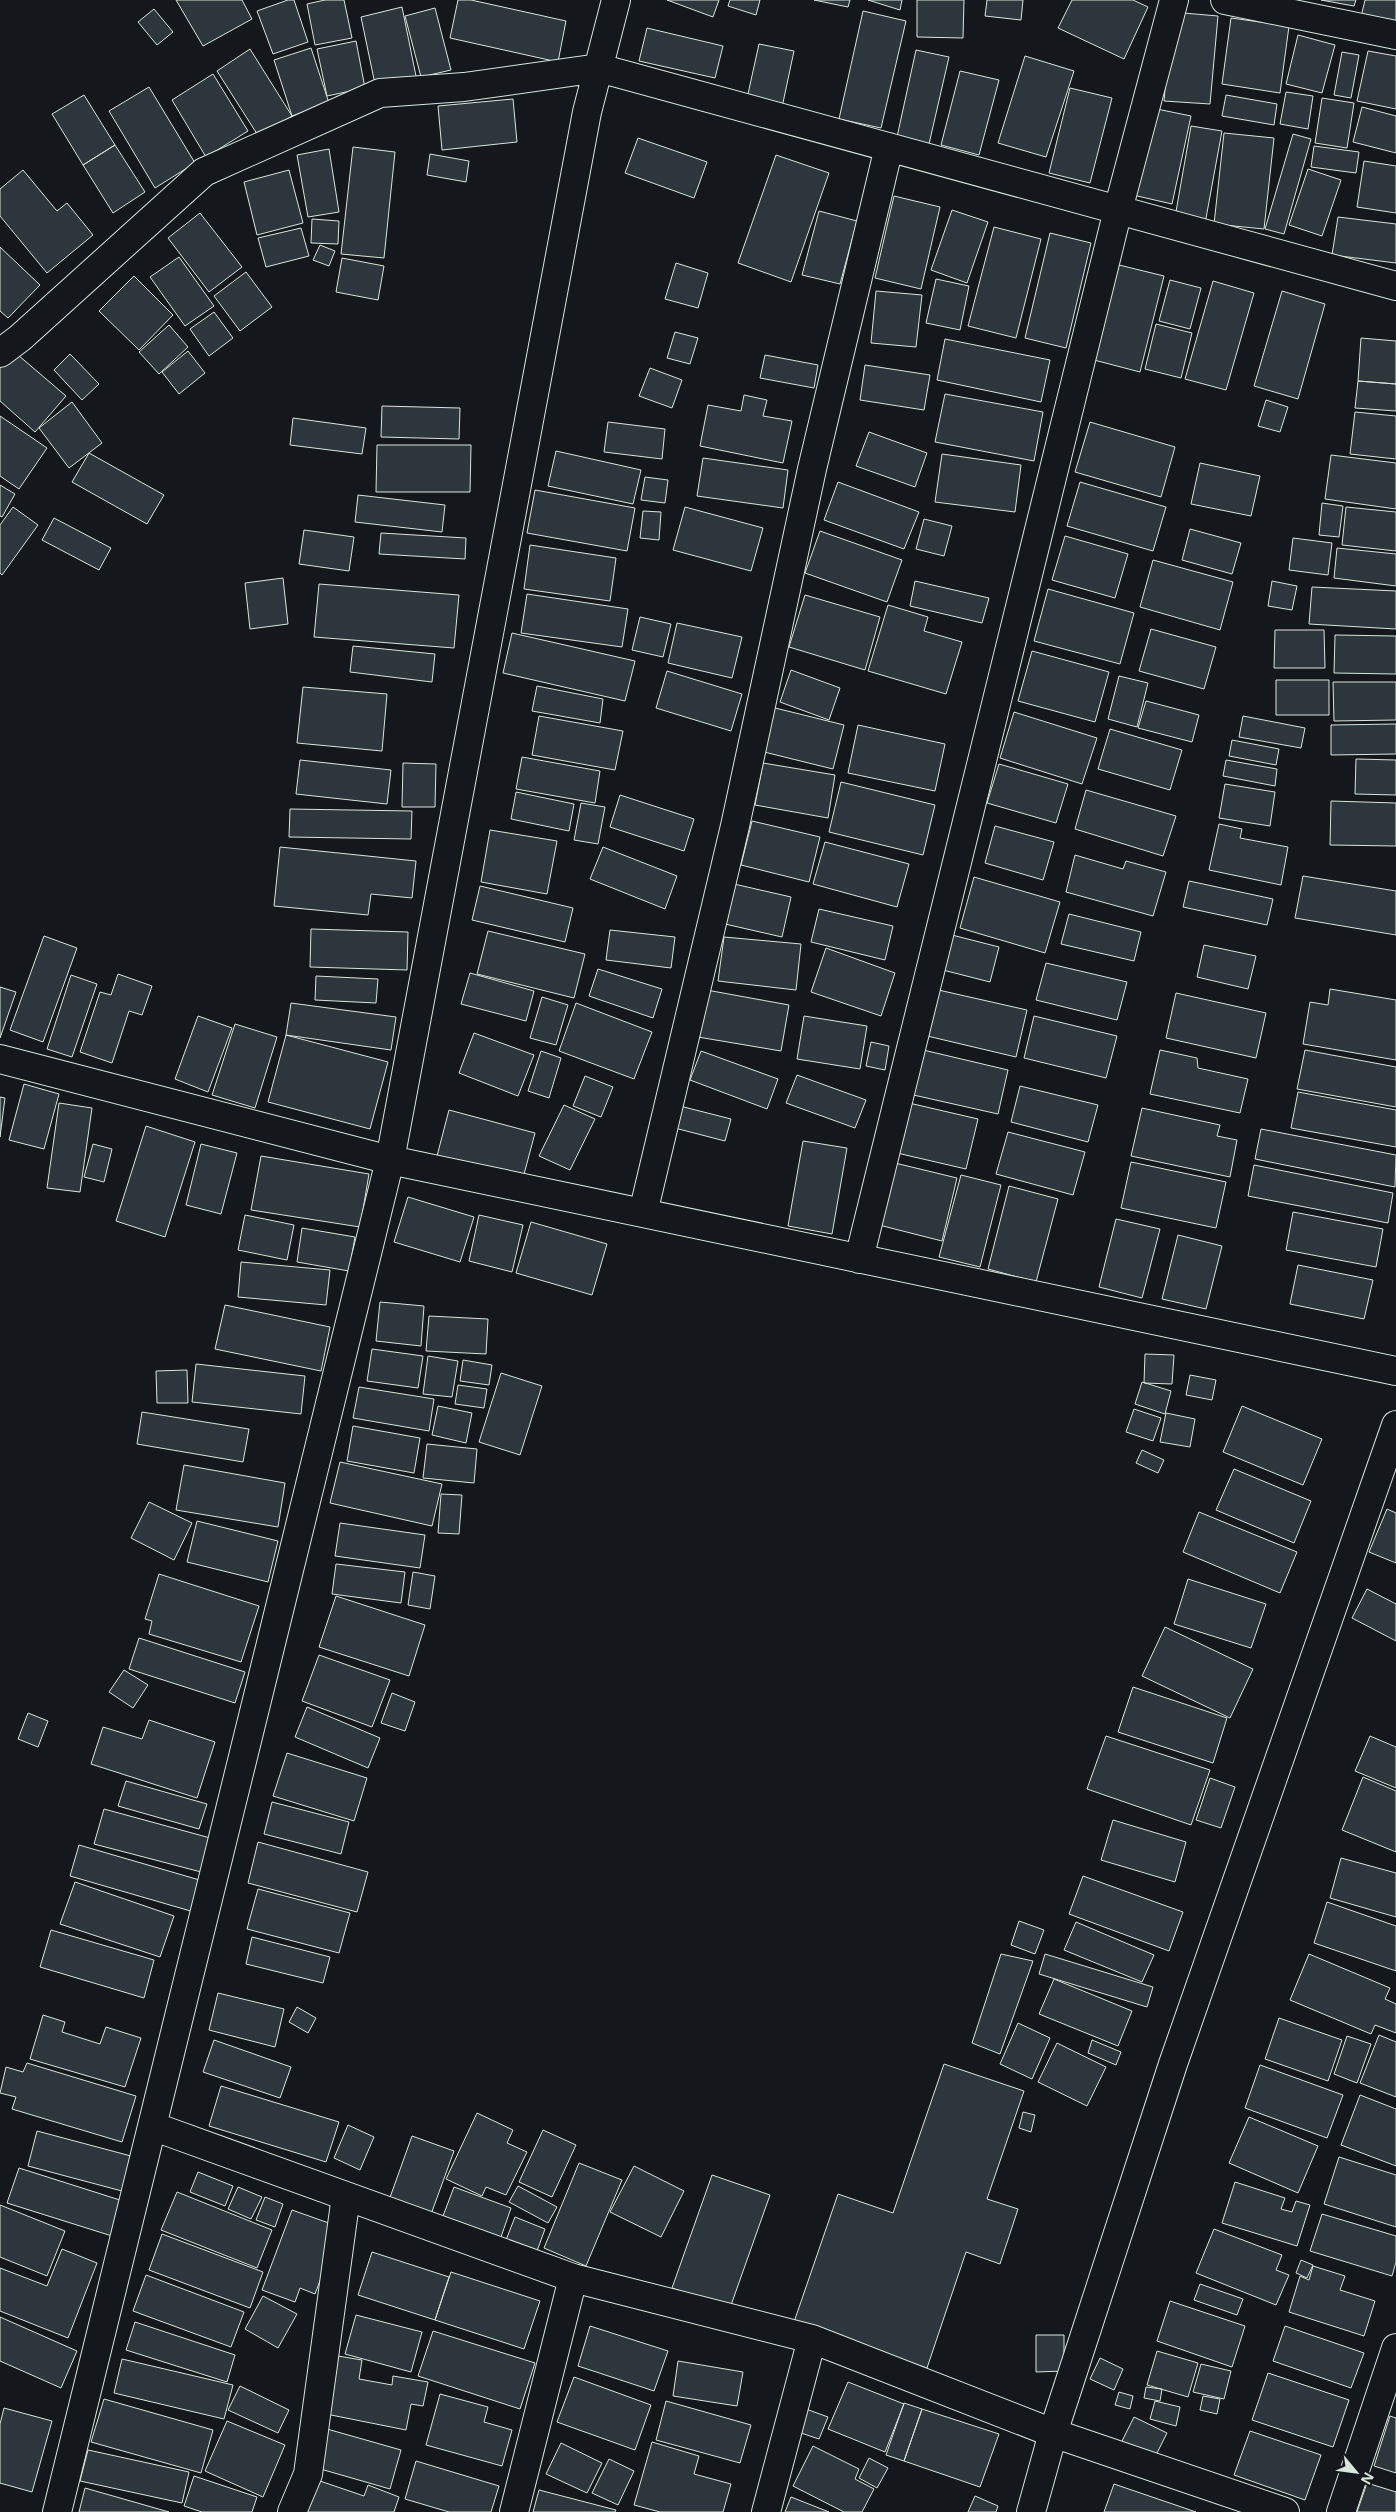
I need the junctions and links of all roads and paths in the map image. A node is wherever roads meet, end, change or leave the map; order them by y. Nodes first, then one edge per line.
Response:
1 (616, 0) edge
2 (1174, 0) edge
3 (1225, 0) edge
4 (1396, 35) edge
5 (599, 68) junction
6 (889, 147) junction
7 (1118, 210) junction
8 (1396, 286) edge
9 (0, 353) edge
10 (0, 1059) edge
11 (390, 1160) junction
12 (643, 1213) junction
13 (859, 1259) junction
14 (1396, 1371) edge
15 (1396, 1425) edge
16 (152, 2126) junction
17 (346, 2196) junction
18 (573, 2278) junction
19 (812, 2339) junction
20 (1396, 2348) edge
21 (1053, 2434) junction
22 (57, 2512) edge
23 (292, 2512) edge
24 (514, 2512) edge
25 (766, 2512) edge
26 (1031, 2512) edge
27 (1285, 2512) edge
28 (1341, 2512) edge

1 - 5 street
2 - 7 street
3 - 4 street
5 - 6 street
5 - 9 street
5 - 11 street
6 - 7 street
6 - 12 street
7 - 8 street
7 - 13 street
10 - 11 street
11 - 12 street
11 - 16 street
12 - 13 street
13 - 14 street
15 - 21 street
16 - 17 street
16 - 22 street
17 - 18 street
17 - 23 street
18 - 19 street
18 - 24 street
19 - 21 street
19 - 25 street
20 - 28 street
21 - 26 street
21 - 27 street

